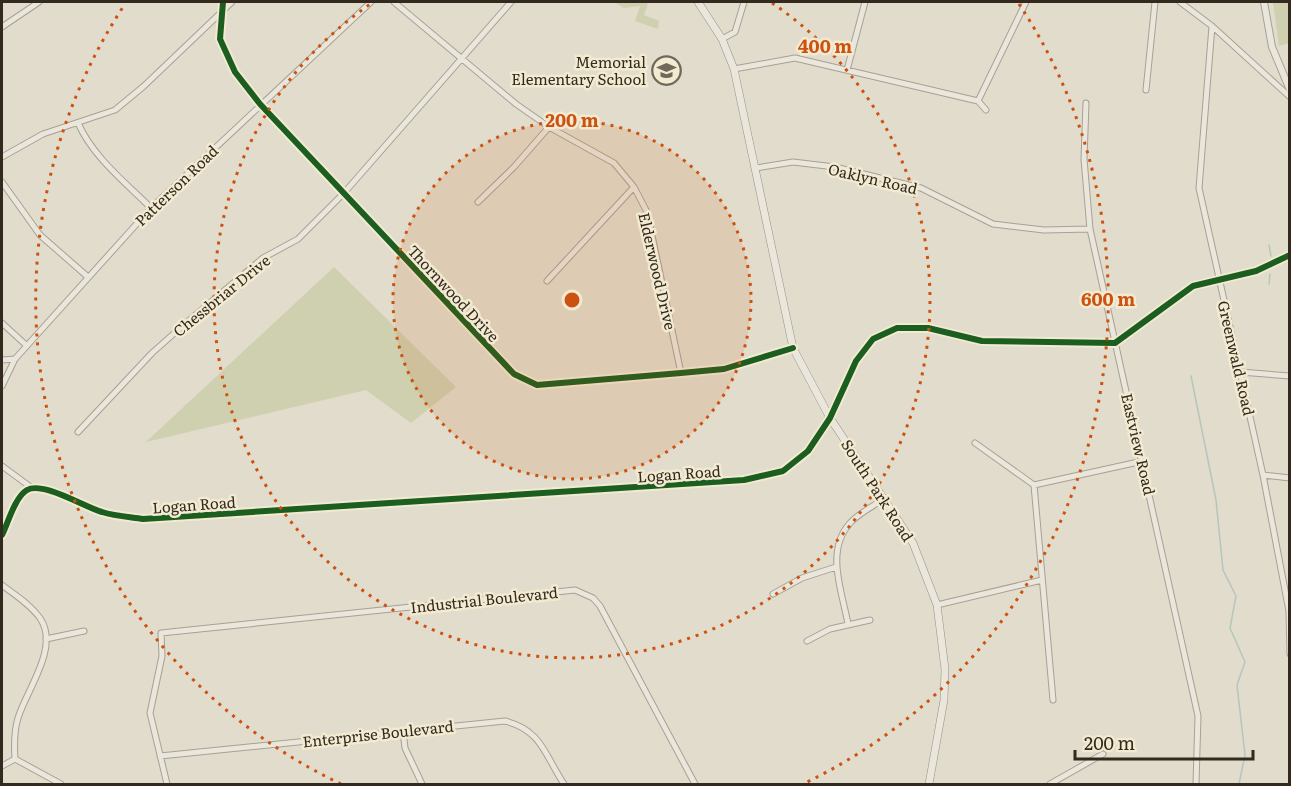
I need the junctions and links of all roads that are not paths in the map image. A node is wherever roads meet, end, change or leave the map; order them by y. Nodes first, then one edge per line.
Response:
1 (39, 2) edge
2 (223, 2) edge
3 (232, 2) edge
4 (371, 2) edge
5 (394, 2) edge
6 (511, 2) edge
7 (698, 2) edge
8 (744, 2) edge
9 (866, 2) edge
10 (1026, 2) edge
11 (1155, 2) edge
12 (1180, 2) edge
13 (1264, 2) edge
14 (223, 10) junction
15 (1212, 26) junction
16 (2, 27) edge
17 (722, 39) junction
18 (463, 59) junction
19 (734, 69) junction
20 (847, 70) junction
21 (1146, 90) dead end
22 (1290, 90) edge
23 (1290, 97) edge
24 (978, 101) junction
25 (1086, 103) dead end
26 (260, 104) junction
27 (986, 110) dead end
28 (78, 123) junction
29 (549, 127) junction
30 (2, 157) edge
31 (756, 168) junction
32 (2, 183) edge
33 (634, 187) junction
34 (344, 193) junction
35 (478, 202) dead end
36 (151, 208) junction
37 (1090, 229) junction
38 (1290, 255) edge
39 (88, 277) junction
40 (547, 281) dead end
41 (1220, 281) junction
42 (2, 323) edge
43 (1115, 343) junction
44 (26, 345) junction
45 (793, 348) junction
46 (15, 358) junction
47 (2, 360) edge
48 (1240, 372) junction
49 (681, 373) junction
50 (1290, 376) edge
51 (2, 386) edge
52 (830, 418) junction
53 (78, 432) dead end
54 (975, 443) dead end
55 (1143, 461) junction
56 (2, 466) edge
57 (1263, 476) junction
58 (1290, 478) edge
59 (1034, 484) junction
60 (32, 488) junction
61 (885, 498) junction
62 (2, 530) edge
63 (836, 567) junction
64 (1042, 580) junction
65 (2, 585) edge
66 (773, 594) dead end
67 (937, 605) junction
68 (1289, 611) edge
69 (870, 620) dead end
70 (848, 624) junction
71 (84, 632) dead end
72 (46, 639) junction
73 (807, 641) dead end
74 (1290, 654) edge
75 (1053, 700) dead end
76 (403, 731) junction
77 (1103, 754) dead end
78 (160, 756) junction
79 (15, 759) junction
80 (2, 766) edge
81 (61, 784) edge
82 (167, 784) edge
83 (422, 784) edge
84 (564, 784) edge
85 (695, 784) edge
86 (929, 784) edge
87 (1050, 784) edge
88 (1196, 784) edge

1 - 16 street
2 - 14 street, Thornwood Drive
3 - 14 street
4 - 26 street, Patterson Road
5 - 18 street, Elderwood Drive
6 - 18 street, Chessbriar Drive
7 - 17 main road, South Park Road
8 - 17 street
9 - 20 street
10 - 24 street
11 - 21 street
12 - 15 street
13 - 22 street
14 - 26 street, Thornwood Drive
14 - 28 street
15 - 23 street
15 - 41 street, Greenwald Road
17 - 19 main road, South Park Road
18 - 29 street, Elderwood Drive
18 - 34 street, Chessbriar Drive
19 - 20 street
19 - 31 main road, South Park Road
20 - 24 street
24 - 27 street
25 - 37 street, Eastview Road
26 - 34 street, Thornwood Drive
26 - 36 street, Patterson Road
28 - 30 street
28 - 36 street
29 - 33 street, Elderwood Drive
29 - 35 street
31 - 37 street, Oaklyn Road
31 - 45 main road, South Park Road
32 - 39 street
33 - 40 street
33 - 49 street, Elderwood Drive
34 - 49 street, Thornwood Drive
34 - 53 street, Chessbriar Drive
36 - 39 street, Patterson Road
37 - 43 street, Eastview Road
38 - 41 street
39 - 44 street, Patterson Road
41 - 43 street
41 - 48 street, Greenwald Road
42 - 44 street
43 - 52 street, Logan Road
43 - 55 street, Eastview Road
44 - 46 street, Patterson Road
45 - 49 street, Thornwood Drive
45 - 52 main road, South Park Road
46 - 47 street
46 - 51 street, Patterson Road
48 - 50 street
48 - 57 street, Greenwald Road
52 - 60 street, Logan Road
52 - 61 main road, South Park Road
54 - 59 street
55 - 59 street
55 - 88 street, Eastview Road
56 - 60 street
57 - 58 street
57 - 68 street, Greenwald Road
59 - 64 street
60 - 62 street
61 - 63 street
61 - 67 main road, South Park Road
63 - 66 street
63 - 70 street
64 - 67 street
64 - 75 street
65 - 72 street
67 - 86 main road, South Park Road
68 - 74 street, Greenwald Road
69 - 70 street
70 - 73 street
71 - 72 street
72 - 79 street
76 - 78 street, Enterprise Boulevard
76 - 83 street
76 - 84 street, Enterprise Boulevard
77 - 87 street
78 - 82 street
78 - 85 street, Industrial Boulevard
79 - 80 street
79 - 81 street

